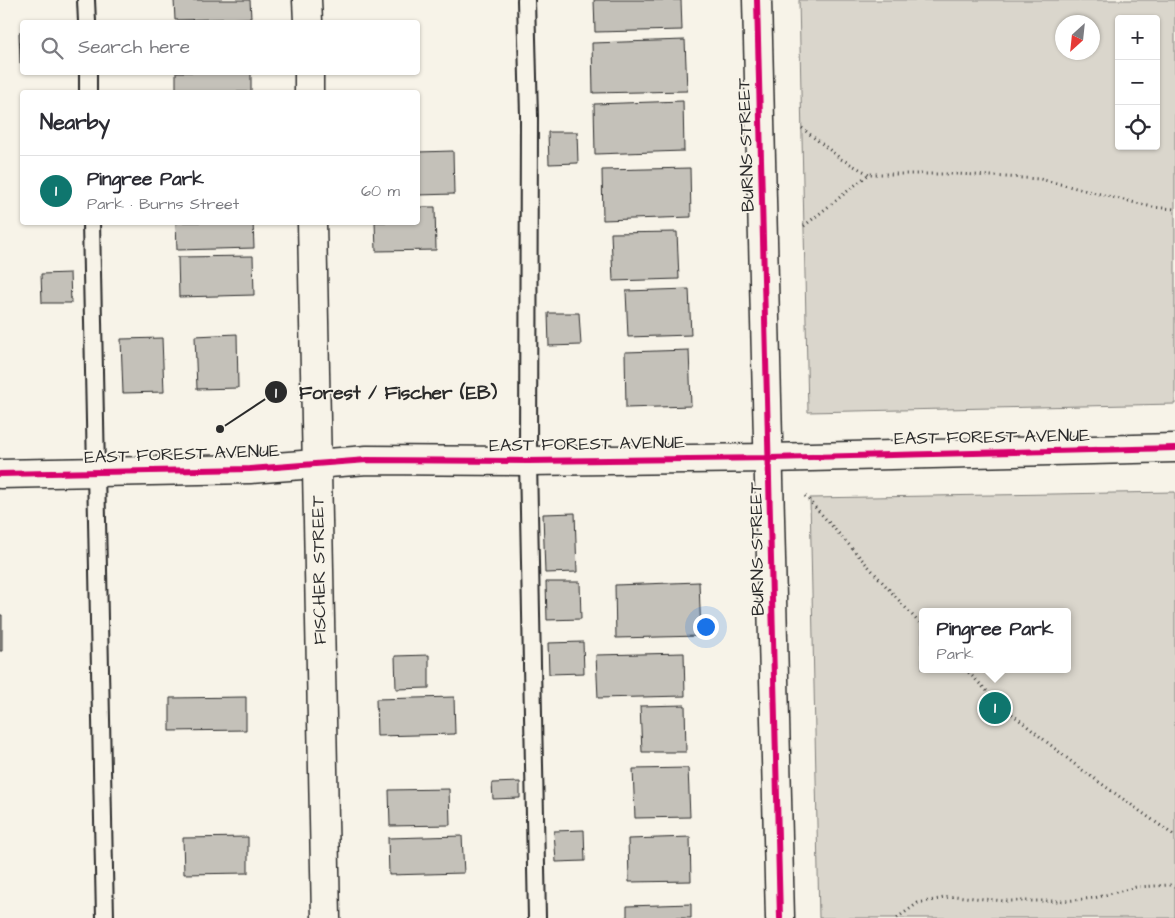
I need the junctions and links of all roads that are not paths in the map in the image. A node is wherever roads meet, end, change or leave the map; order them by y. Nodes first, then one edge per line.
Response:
1 (86, 0) edge
2 (307, 0) edge
3 (526, 0) edge
4 (757, 0) edge
5 (87, 20) edge
6 (308, 20) edge
7 (88, 75) edge
8 (309, 75) edge
9 (88, 90) edge
10 (309, 90) edge
11 (91, 225) edge
12 (312, 225) edge
13 (1175, 448) edge
14 (770, 458) junction
15 (528, 460) junction
16 (316, 464) junction
17 (96, 472) junction
18 (0, 474) edge
19 (105, 918) edge
20 (326, 918) edge
21 (537, 918) edge
22 (780, 918) edge

1 - 5 lane
2 - 6 street
3 - 15 lane
4 - 14 street, BURNS STREET
7 - 9 lane
8 - 10 street
11 - 17 lane
12 - 16 street, FISCHER STREET
13 - 14 street, EAST FOREST AVENUE
14 - 15 street, EAST FOREST AVENUE
14 - 22 street, BURNS STREET
15 - 16 street, EAST FOREST AVENUE
15 - 21 lane
16 - 17 street, EAST FOREST AVENUE
16 - 20 street, FISCHER STREET
17 - 18 street, EAST FOREST AVENUE
17 - 19 lane

